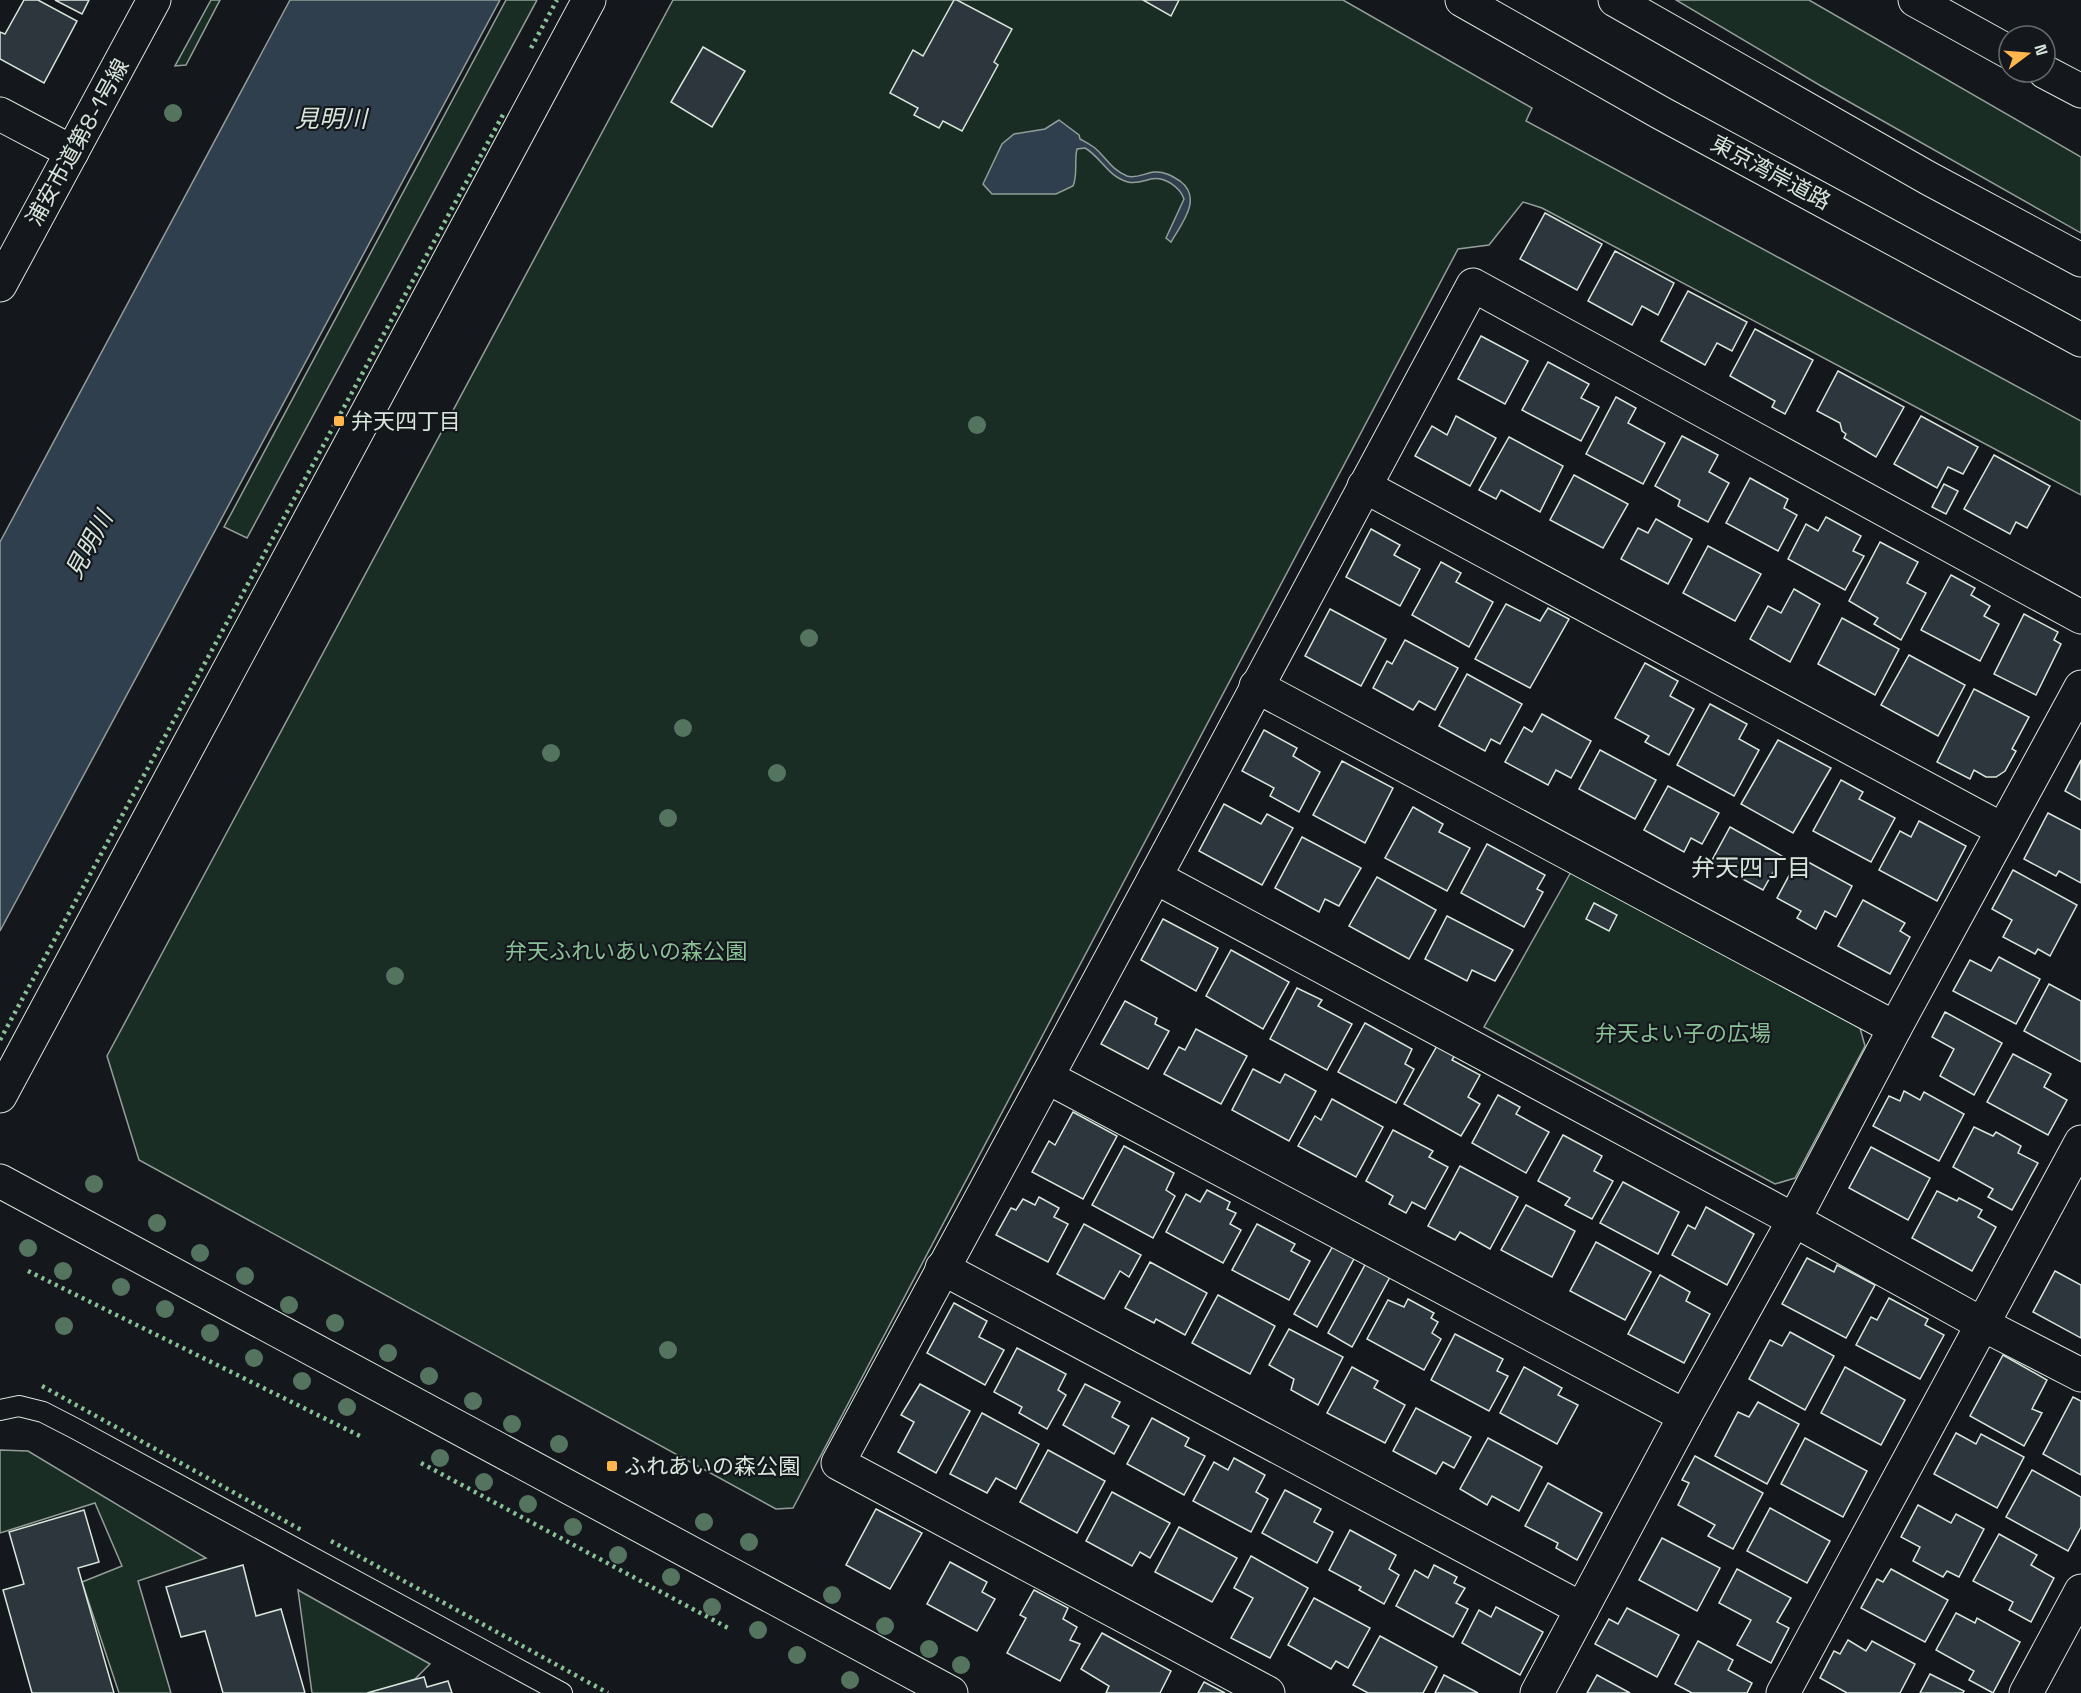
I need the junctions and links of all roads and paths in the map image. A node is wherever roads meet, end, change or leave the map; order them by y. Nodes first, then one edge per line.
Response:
1 (154, 0) edge
2 (589, 0) edge
3 (1462, 0) edge
4 (1615, 0) edge
5 (1914, 0) edge
6 (1997, 45) edge
7 (2057, 78) edge
8 (2081, 91) edge
9 (0, 114) edge
10 (72, 152) junction
11 (2081, 260) edge
12 (0, 285) edge
13 (2081, 340) edge
14 (1364, 486) junction
15 (2081, 617) edge
16 (1256, 686) junction
17 (2081, 687) edge
18 (2003, 830) junction
19 (1155, 877) junction
20 (1895, 1028) junction
21 (1047, 1077) junction
22 (0, 1095) edge
23 (2081, 1142) edge
24 (0, 1181) edge
25 (1794, 1220) junction
26 (942, 1268) junction
27 (1982, 1324) junction
28 (2081, 1375) edge
29 (0, 1410) edge
30 (1686, 1416) junction
31 (2081, 1591) edge
32 (1582, 1609) junction
33 (562, 1693) edge
34 (951, 1693) edge
35 (1268, 1693) edge
36 (1537, 1693) edge
37 (1783, 1693) edge
38 (2026, 1693) edge

1 - 10 main road, 浦安市道第8-1号線
2 - 22 main road
3 - 13 main road, 東京湾岸道路
4 - 11 main road
5 - 6 main road
7 - 8 main road
9 - 10 main road
10 - 12 main road, 浦安市道第8-1号線
14 - 15 main road
14 - 16 main road
14 - 18 main road
16 - 19 main road
16 - 20 main road
17 - 18 main road
18 - 20 main road
19 - 21 main road
19 - 25 main road
20 - 25 main road
21 - 26 main road
21 - 30 main road
23 - 27 main road
24 - 34 main road
25 - 27 main road
25 - 30 main road
26 - 32 main road
26 - 35 main road
27 - 28 main road
27 - 37 main road
29 - 33 lane
30 - 32 main road
31 - 38 main road
32 - 36 main road

